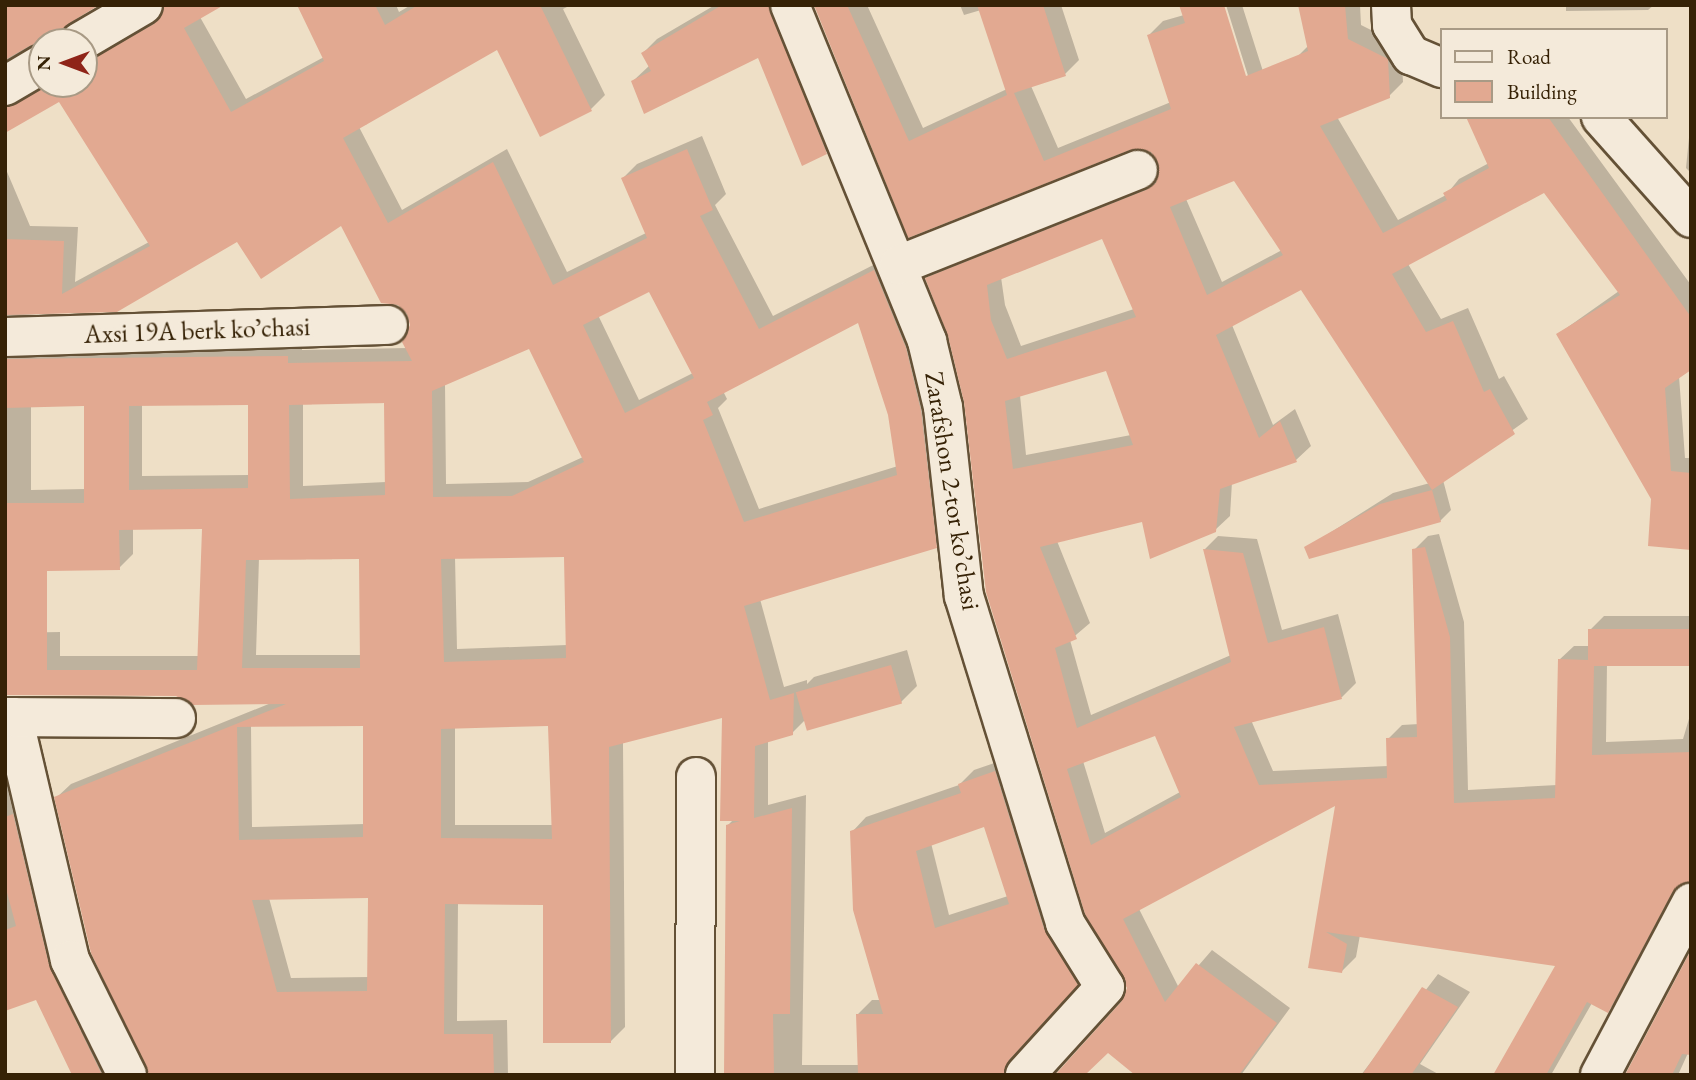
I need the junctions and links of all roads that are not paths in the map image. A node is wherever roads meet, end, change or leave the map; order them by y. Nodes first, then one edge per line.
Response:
1 (143, 5) edge
2 (789, 5) edge
3 (1391, 5) edge
4 (98, 31) edge
5 (1440, 67) edge
6 (28, 72) edge
7 (5, 86) edge
8 (1603, 119) edge
9 (1138, 170) dead end
10 (1691, 218) edge
11 (899, 265) junction
12 (388, 325) dead end
13 (5, 337) edge
14 (9, 717) edge
15 (176, 718) dead end
16 (696, 777) dead end
17 (1691, 904) edge
18 (127, 1075) edge
19 (695, 1075) edge
20 (1025, 1075) edge
21 (1600, 1075) edge

1 - 4 street
2 - 11 street, Zarafshon 2-tor koʼchasi
3 - 5 street
6 - 7 street
8 - 10 street
9 - 11 street
11 - 20 street, Zarafshon 2-tor koʼchasi
12 - 13 street, Аxsi 19А berk koʼchasi
14 - 15 street
14 - 18 street
16 - 19 street
17 - 21 street

